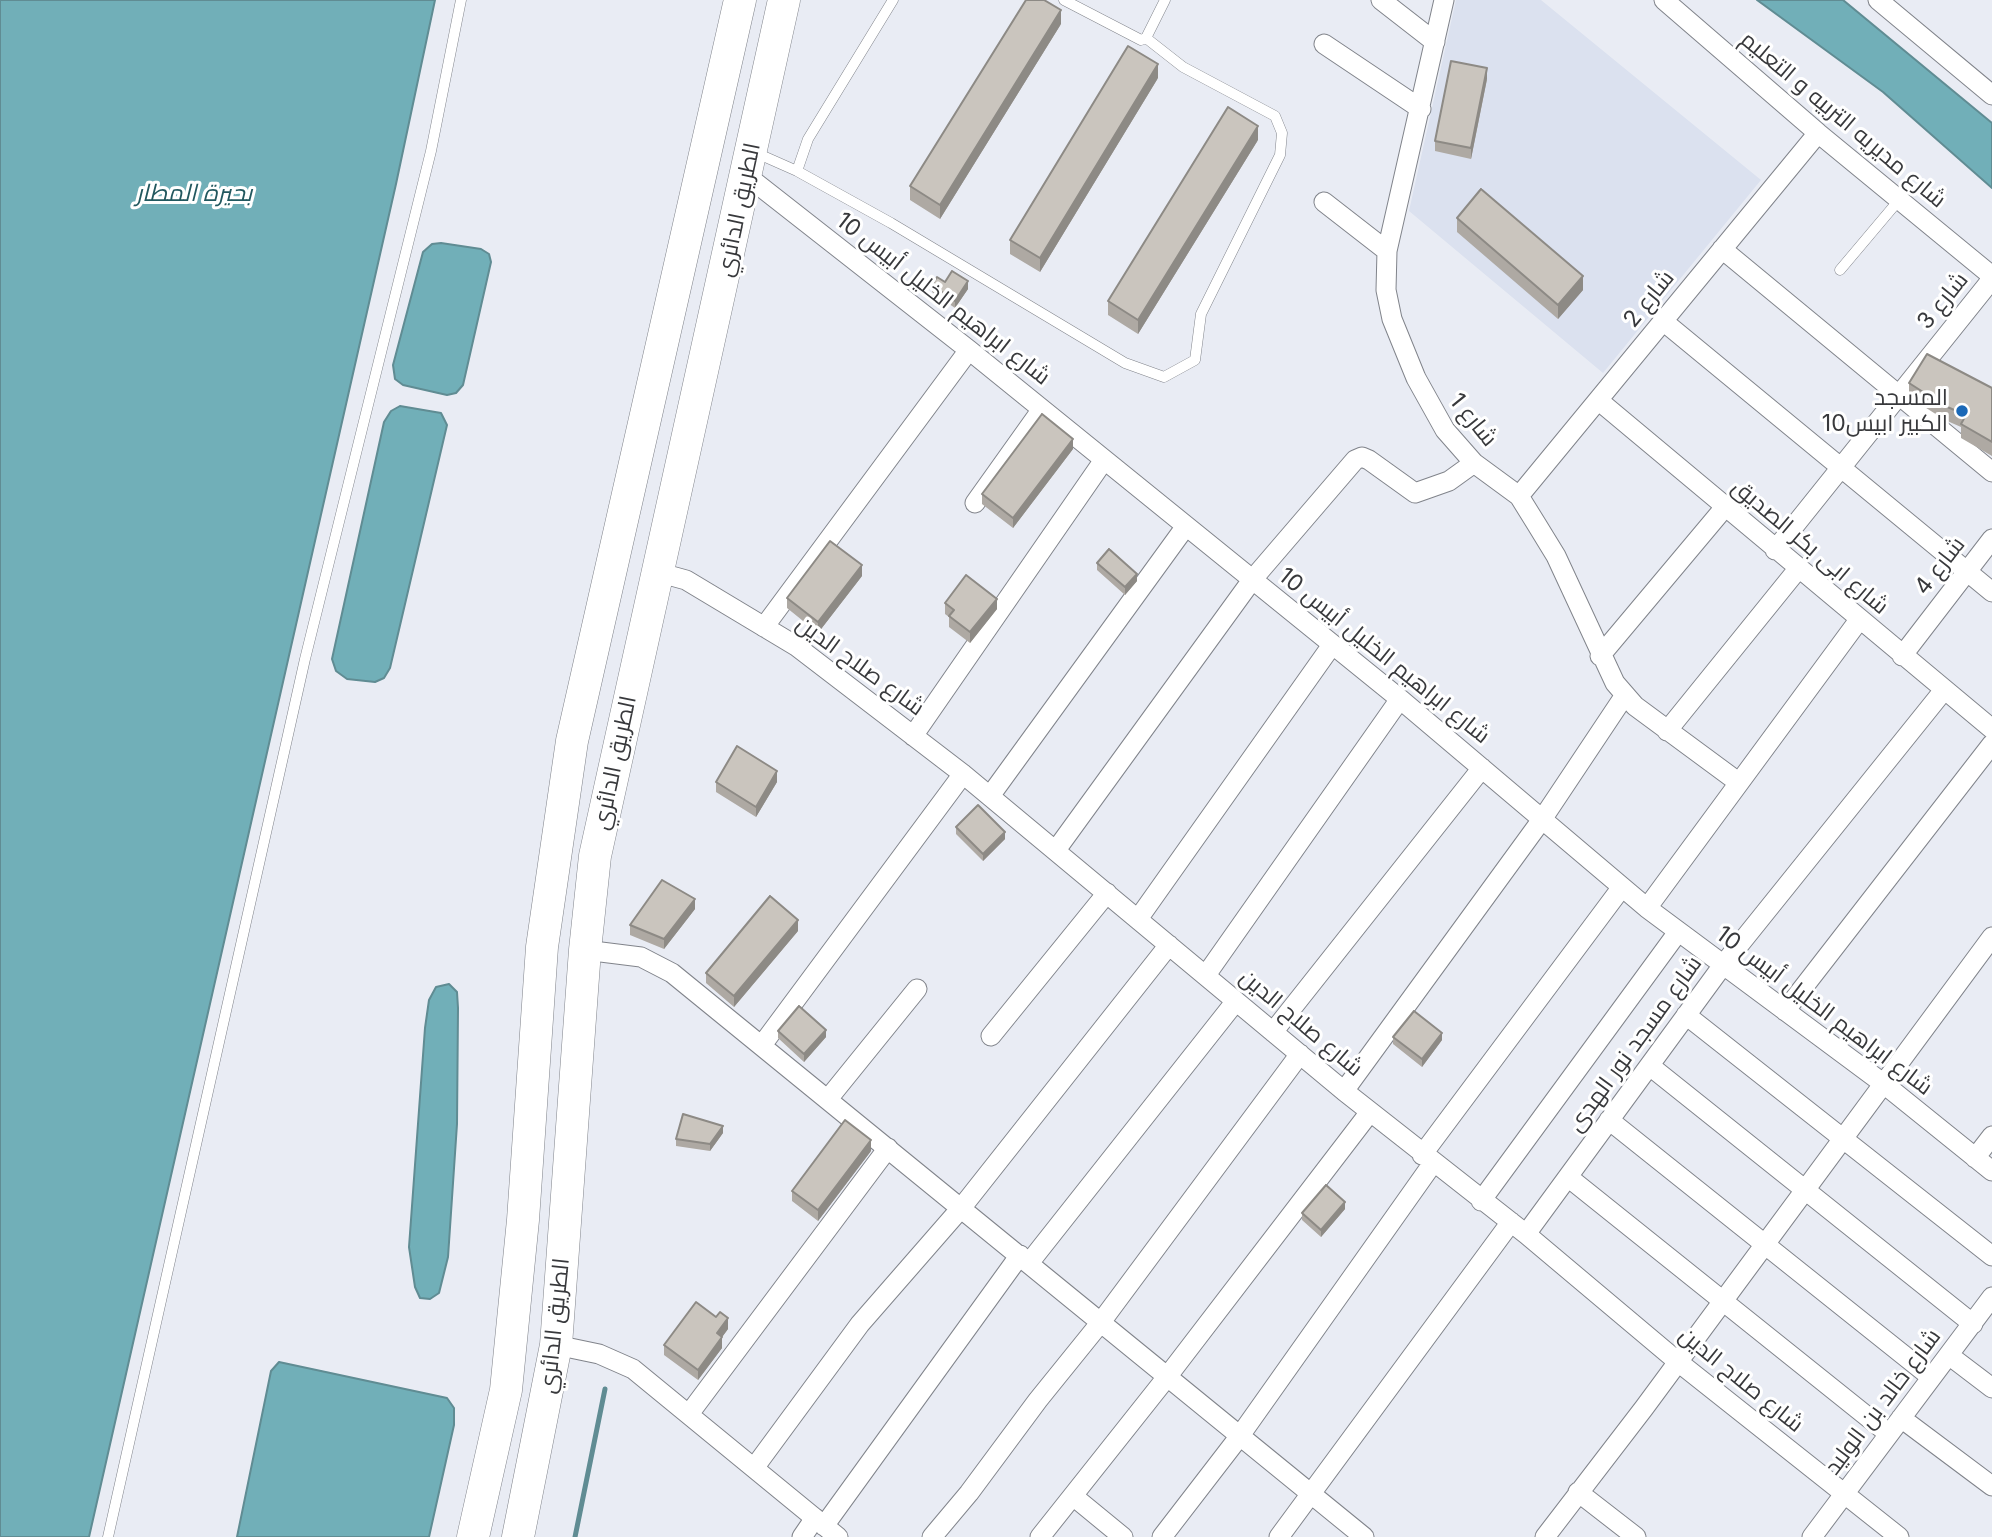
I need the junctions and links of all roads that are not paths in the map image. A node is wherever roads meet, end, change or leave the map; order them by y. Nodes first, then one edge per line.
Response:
1 (461, 0) edge
2 (740, 0) edge
3 (784, 0) edge
4 (893, 0) edge
5 (1064, 0) edge
6 (1165, 0) edge
7 (1381, 0) edge
8 (1444, 0) edge
9 (1664, 0) edge
10 (1878, 0) edge
11 (1146, 38) junction
12 (1435, 42) junction
13 (1324, 44) dead end
14 (1992, 94) edge
15 (1421, 109) junction
16 (1818, 133) junction
17 (749, 164) junction
18 (797, 171) junction
19 (1899, 201) junction
20 (1324, 202) dead end
21 (1722, 248) junction
22 (1387, 251) junction
23 (1840, 270) dead end
24 (1992, 278) edge
25 (1663, 321) junction
26 (969, 350) junction
27 (1899, 395) junction
28 (1598, 400) junction
29 (1042, 409) junction
30 (1104, 460) junction
31 (1474, 463) junction
32 (1841, 467) junction
33 (1992, 472) edge
34 (1519, 496) junction
35 (975, 503) dead end
36 (1725, 508) junction
37 (1186, 526) junction
38 (1992, 539) edge
39 (1774, 550) junction
40 (1798, 569) junction
41 (657, 572) junction
42 (1967, 572) junction
43 (1252, 580) junction
44 (1992, 592) edge
45 (1859, 620) junction
46 (764, 627) junction
47 (1332, 645) junction
48 (1600, 656) junction
49 (1902, 656) junction
50 (1944, 690) junction
51 (1625, 695) junction
52 (1400, 699) junction
53 (1992, 729) edge
54 (1668, 732) junction
55 (913, 736) junction
56 (1992, 744) edge
57 (1482, 768) junction
58 (963, 774) junction
59 (1738, 782) junction
60 (990, 796) junction
61 (1543, 818) junction
62 (1056, 850) junction
63 (1622, 887) junction
64 (1107, 893) junction
65 (1647, 908) junction
66 (1138, 919) junction
67 (1678, 932) junction
68 (1992, 937) edge
69 (1169, 945) junction
70 (585, 950) junction
71 (1723, 965) junction
72 (1206, 975) junction
73 (917, 989) dead end
74 (1236, 1000) junction
75 (1784, 1011) junction
76 (1686, 1015) junction
77 (1273, 1032) junction
78 (991, 1036) dead end
79 (762, 1045) junction
80 (1300, 1054) junction
81 (1650, 1066) junction
82 (1884, 1084) junction
83 (1344, 1091) junction
84 (828, 1099) junction
85 (1370, 1112) junction
86 (1609, 1120) junction
87 (1992, 1136) edge
88 (1844, 1139) junction
89 (888, 1148) junction
90 (1975, 1158) junction
91 (1428, 1159) junction
92 (1992, 1171) edge
93 (1567, 1177) junction
94 (1806, 1189) junction
95 (1481, 1201) junction
96 (962, 1206) junction
97 (1518, 1228) junction
98 (1766, 1243) junction
99 (1992, 1256) edge
100 (1024, 1259) junction
101 (1992, 1297) edge
102 (1723, 1300) junction
103 (1101, 1322) junction
104 (1973, 1324) junction
105 (556, 1345) junction
106 (1950, 1356) junction
107 (1677, 1361) junction
108 (1167, 1377) junction
109 (1931, 1377) junction
110 (1992, 1388) edge
111 (689, 1415) junction
112 (1901, 1418) junction
113 (1889, 1434) junction
114 (1239, 1437) junction
115 (754, 1468) junction
116 (1992, 1486) edge
117 (1578, 1492) junction
118 (1845, 1493) junction
119 (1310, 1495) junction
120 (1073, 1496) junction
121 (826, 1527) edge
122 (108, 1537) edge
123 (474, 1537) edge
124 (518, 1537) edge
125 (802, 1537) edge
126 (932, 1537) edge
127 (1040, 1537) edge
128 (1123, 1537) edge
129 (1162, 1537) edge
130 (1279, 1537) edge
131 (1364, 1537) edge
132 (1545, 1537) edge
133 (1636, 1537) edge
134 (1812, 1537) edge
135 (1899, 1537) edge

1 - 122 lane
2 - 123 main road, الطريق الدائري
3 - 17 main road, الطريق الدائري
4 - 18 lane
5 - 11 lane
6 - 11 lane
7 - 12 street
8 - 12 street, شارع 1
9 - 16 street, شارع مديريه التربيه و التعليم
10 - 14 street
11 - 18 lane
12 - 15 street, شارع 1
13 - 15 street
15 - 22 street, شارع 1
16 - 19 street, شارع مديريه التربيه و التعليم
16 - 21 street, شارع 2
17 - 18 lane
17 - 26 street, شارع ابراهيم الخليل أبيس 10
17 - 41 main road, الطريق الدائري
19 - 23 lane
19 - 24 street, شارع مديريه التربيه و التعليم
20 - 22 street
21 - 25 street, شارع 2
21 - 27 street
22 - 31 street, شارع 1
24 - 27 street, شارع 3
25 - 28 street, شارع 2
25 - 32 street
26 - 29 street, شارع ابراهيم الخليل أبيس 10
26 - 46 street
27 - 32 street, شارع 3
27 - 33 street
28 - 34 street, شارع 2
28 - 36 street, شارع ابى بكر الصديق
29 - 30 street, شارع ابراهيم الخليل أبيس 10
29 - 35 street
30 - 37 street, شارع ابراهيم الخليل أبيس 10
30 - 55 street
31 - 34 street, شارع 1
31 - 43 street
32 - 39 street, شارع 3
32 - 42 street
34 - 48 street, شارع 1
36 - 39 street, شارع ابى بكر الصديق
36 - 48 street
37 - 43 street, شارع ابراهيم الخليل أبيس 10
37 - 60 street
38 - 42 street, شارع 4
39 - 40 street, شارع ابى بكر الصديق
40 - 45 street, شارع ابى بكر الصديق
40 - 54 street
41 - 46 street, شارع صلاح الدين
41 - 70 main road, الطريق الدائري
42 - 44 street
42 - 49 street, شارع 4
43 - 47 street, شارع ابراهيم الخليل أبيس 10
43 - 62 street
45 - 49 street, شارع ابى بكر الصديق
45 - 59 street
46 - 55 street, شارع صلاح الدين
47 - 52 street, شارع ابراهيم الخليل أبيس 10
47 - 66 street
48 - 51 street, شارع 1
49 - 50 street, شارع ابى بكر الصديق
50 - 53 street, شارع ابى بكر الصديق
50 - 71 street, شارع مسجد نور الهدى
51 - 54 street, شارع 1
51 - 61 street
52 - 57 street, شارع ابراهيم الخليل أبيس 10
52 - 72 street
54 - 59 street, شارع 1
55 - 58 street, شارع صلاح الدين
56 - 75 street
57 - 61 street, شارع ابراهيم الخليل أبيس 10
57 - 77 street
58 - 60 street, شارع صلاح الدين
58 - 79 street
59 - 65 street
60 - 62 street, شارع صلاح الدين
61 - 63 street, شارع ابراهيم الخليل أبيس 10
61 - 83 street
62 - 64 street, شارع صلاح الدين
63 - 65 street, شارع ابراهيم الخليل أبيس 10
63 - 91 street
64 - 66 street, شارع صلاح الدين
64 - 78 street
65 - 67 street, شارع ابراهيم الخليل أبيس 10
66 - 69 street, شارع صلاح الدين
67 - 71 street, شارع ابراهيم الخليل أبيس 10
67 - 95 street
68 - 82 street
69 - 72 street, شارع صلاح الدين
69 - 96 street
70 - 79 street
70 - 105 main road, الطريق الدائري
71 - 75 street, شارع ابراهيم الخليل أبيس 10
71 - 76 street, شارع مسجد نور الهدى
72 - 74 street, شارع صلاح الدين
73 - 84 street
74 - 77 street, شارع صلاح الدين
74 - 100 street
75 - 82 street, شارع ابراهيم الخليل أبيس 10
76 - 81 street, شارع مسجد نور الهدى
76 - 88 street
77 - 80 street, شارع صلاح الدين
79 - 84 street
80 - 83 street, شارع صلاح الدين
80 - 103 street
81 - 86 street, شارع مسجد نور الهدى
81 - 94 street
82 - 88 street
82 - 90 street, شارع ابراهيم الخليل أبيس 10
83 - 85 street, شارع صلاح الدين
84 - 89 street
85 - 91 street, شارع صلاح الدين
85 - 108 street
86 - 93 street, شارع مسجد نور الهدى
86 - 98 street
87 - 90 street
88 - 94 street
88 - 99 street
89 - 96 street
89 - 111 street
90 - 92 street, شارع ابراهيم الخليل أبيس 10
91 - 95 street, شارع صلاح الدين
91 - 114 street
93 - 97 street, شارع مسجد نور الهدى
93 - 102 street
94 - 98 street
94 - 104 street
95 - 97 street, شارع صلاح الدين
96 - 100 street
96 - 115 street
97 - 107 street, شارع صلاح الدين
97 - 119 street, شارع مسجد نور الهدى
98 - 102 street
98 - 109 street
100 - 103 street
100 - 121 street
101 - 104 street, شارع خالد بن الوليد
102 - 107 street
102 - 113 street
103 - 108 street
103 - 126 street
104 - 106 street, شارع خالد بن الوليد
105 - 111 street
105 - 124 main road, الطريق الدائري
106 - 109 street, شارع خالد بن الوليد
106 - 110 street
107 - 117 street
107 - 118 street, شارع صلاح الدين
108 - 114 street
108 - 120 street
109 - 112 street, شارع خالد بن الوليد
111 - 115 street
112 - 113 street, شارع خالد بن الوليد
112 - 116 street
113 - 118 street, شارع خالد بن الوليد
114 - 119 street
114 - 129 street
115 - 121 street
117 - 132 street
117 - 133 street
118 - 134 street, شارع خالد بن الوليد
118 - 135 street, شارع صلاح الدين
119 - 130 street, شارع مسجد نور الهدى
119 - 131 street
120 - 127 street
120 - 128 street
121 - 125 street

